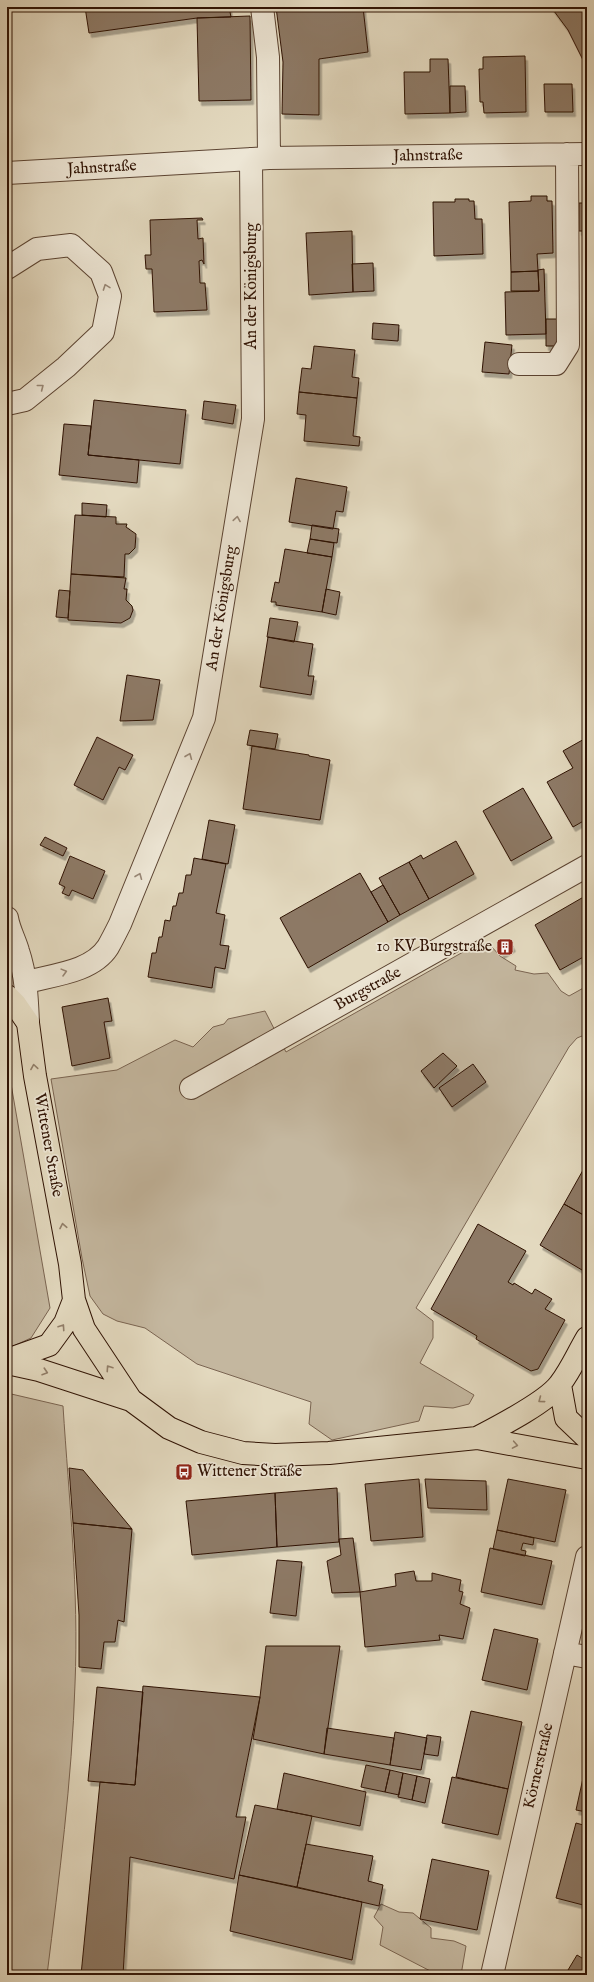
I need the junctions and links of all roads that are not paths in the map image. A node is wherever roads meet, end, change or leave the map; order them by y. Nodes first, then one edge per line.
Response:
1 (262, 7) edge
2 (577, 154) edge
3 (260, 159) junction
4 (14, 172) edge
5 (7, 268) edge
6 (519, 364) dead end
7 (7, 404) edge
8 (587, 866) edge
9 (8, 927) edge
10 (26, 982) junction
11 (7, 996) edge
12 (28, 1023) junction
13 (191, 1088) dead end
14 (74, 1300) junction
15 (587, 1338) edge
16 (7, 1361) edge
17 (560, 1385) junction
18 (131, 1400) junction
19 (477, 1438) junction
20 (587, 1438) edge
21 (587, 1458) edge
22 (587, 1557) edge
23 (565, 1653) junction
24 (587, 1658) edge
25 (492, 1975) edge

1 - 3 street
2 - 3 street, Jahnstraße
2 - 6 street
3 - 4 street, Jahnstraße
10 -> 3 street, An der Königsburg
7 -> 5 street
8 - 13 street, Burgstraße
9 - 10 street
10 - 12 street
11 - 12 main road, Wittener Straße
14 -> 12 main road, Wittener Straße
16 -> 14 main road, Wittener Straße
18 -> 14 main road, Wittener Straße
15 - 17 main road
16 -> 18 main road, Wittener Straße
17 -> 19 main road
17 - 20 main road
18 - 19 main road, Wittener Straße
19 -> 21 main road, Wittener Straße
22 - 23 street, Körnerstraße
23 - 24 street
23 - 25 street, Körnerstraße

